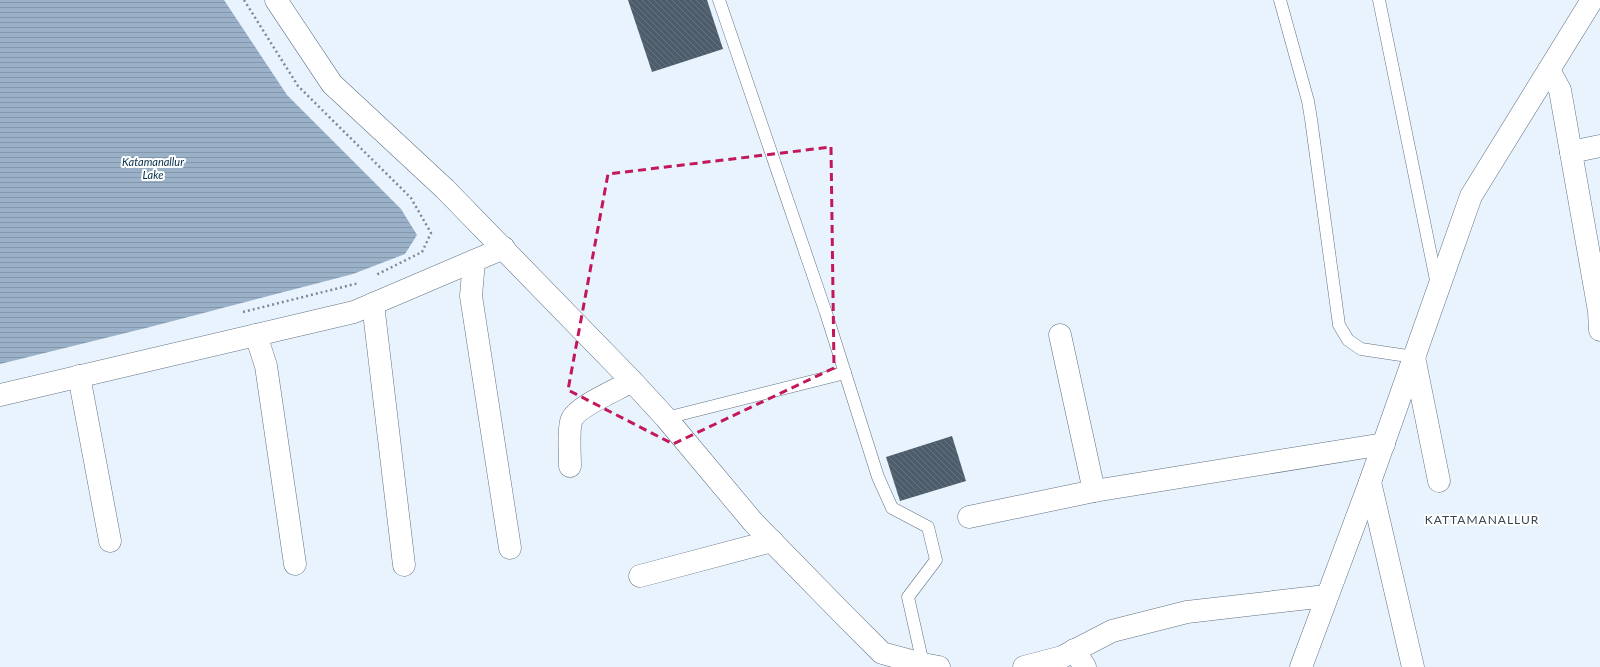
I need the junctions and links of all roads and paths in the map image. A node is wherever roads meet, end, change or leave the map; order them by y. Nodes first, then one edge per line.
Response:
1 (244, 0) edge
2 (276, 0) edge
3 (719, 0) edge
4 (1280, 0) edge
5 (1379, 0) edge
6 (1592, 0) edge
7 (1549, 70) junction
8 (1600, 146) edge
9 (1571, 152) junction
10 (504, 248) junction
11 (474, 261) junction
12 (370, 279) dead end
13 (363, 282) dead end
14 (1438, 291) junction
15 (373, 304) junction
16 (242, 313) dead end
17 (1600, 318) edge
18 (1060, 334) dead end
19 (256, 335) junction
20 (1414, 357) junction
21 (844, 372) junction
22 (79, 376) junction
23 (632, 381) junction
24 (0, 395) edge
25 (666, 418) junction
26 (1384, 444) junction
27 (570, 466) dead end
28 (1439, 481) dead end
29 (1370, 482) junction
30 (1094, 491) junction
31 (969, 517) dead end
32 (110, 541) dead end
33 (772, 541) junction
34 (510, 548) dead end
35 (295, 564) dead end
36 (404, 565) dead end
37 (640, 576) dead end
38 (1326, 596) junction
39 (1079, 659) edge
40 (892, 662) edge
41 (931, 666) edge
42 (1024, 667) edge
43 (1301, 667) edge
44 (1413, 667) edge

1 - 12 path
2 - 10 street
3 - 21 lane
4 - 20 lane
5 - 14 lane
6 - 7 street
7 - 9 street
7 - 14 street
8 - 9 street
9 - 17 street
10 - 11 street
10 - 23 street
11 - 15 street
11 - 34 street
13 - 16 path
14 - 20 street
15 - 19 street
15 - 36 street
18 - 30 street
19 - 22 street
19 - 35 street
20 - 26 street
20 - 28 street
21 - 25 lane
21 - 41 lane
22 - 24 street
22 - 32 street
23 - 25 street
23 - 27 street
25 - 33 street
26 - 29 street
26 - 30 street
29 - 38 street
29 - 44 street
30 - 31 street
33 - 37 street
33 - 40 street
38 - 39 street
38 - 43 street
39 - 42 street
40 - 41 street

